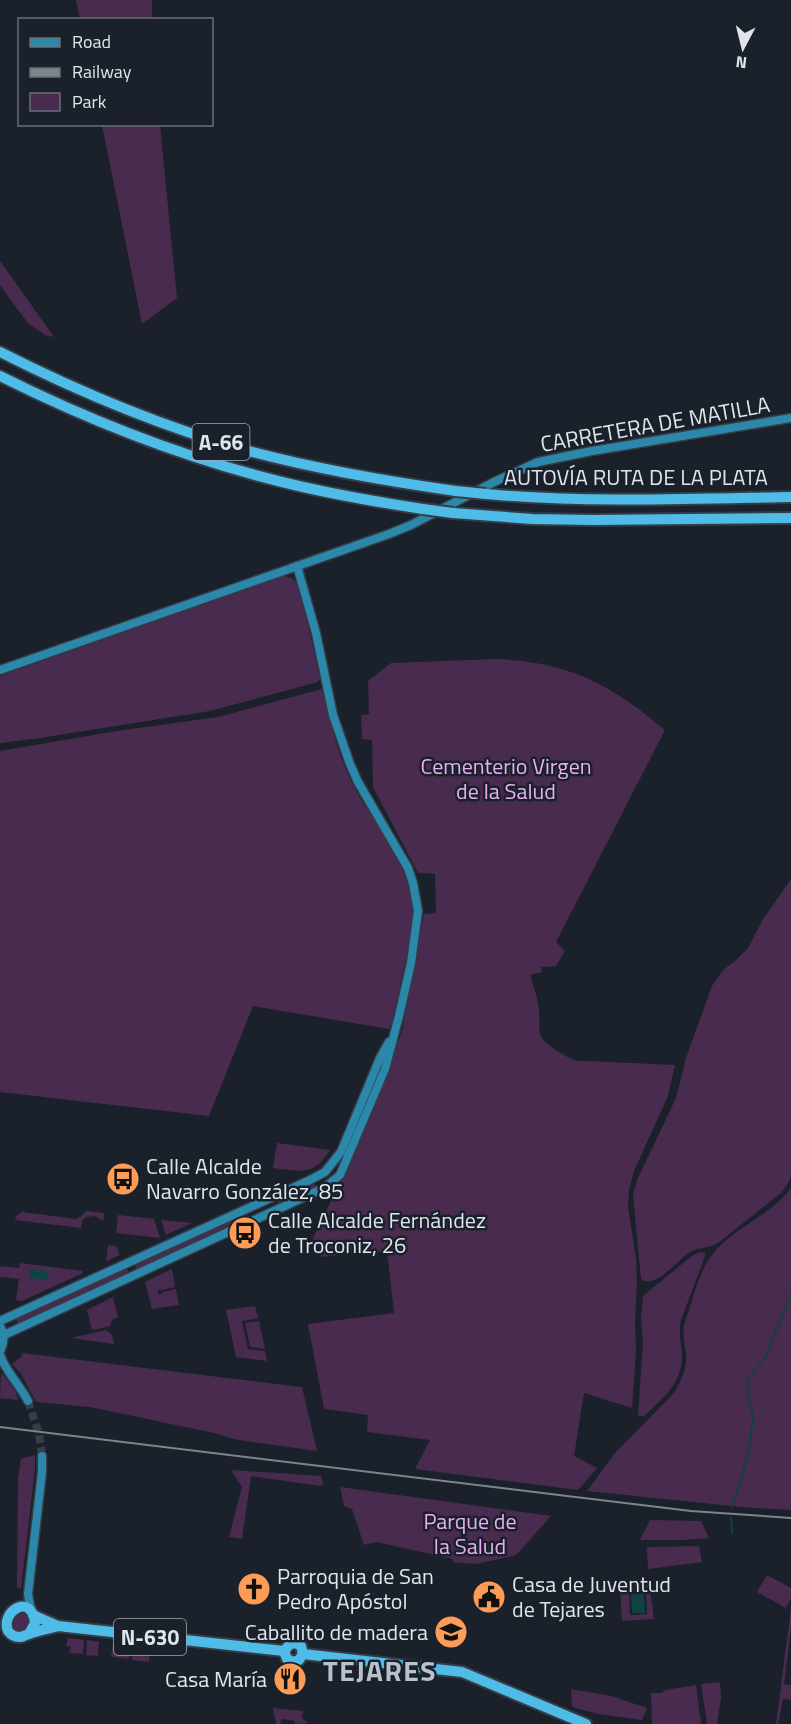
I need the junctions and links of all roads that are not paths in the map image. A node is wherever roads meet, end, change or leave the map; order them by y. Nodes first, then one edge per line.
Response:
1 (0, 346) edge
2 (0, 352) edge
3 (0, 377) edge
4 (99, 398) junction
5 (791, 418) edge
6 (791, 497) edge
7 (791, 518) edge
8 (297, 567) junction
9 (0, 670) edge
10 (395, 1031) junction
11 (0, 1321) edge
12 (2, 1331) edge
13 (1, 1358) edge
14 (28, 1401) tunnel mouth
15 (42, 1456) tunnel mouth
16 (28, 1594) junction
17 (9, 1610) edge
18 (32, 1613) junction
19 (3, 1626) edge
20 (58, 1626) junction
21 (29, 1634) junction
22 (586, 1724) edge

1 - 4 highway
2 - 4 highway, AUTOVÍA RUTA DE LA PLATA / A-66
3 - 7 highway, AUTOVÍA RUTA DE LA PLATA / A-66, bridge
4 - 6 highway, AUTOVÍA RUTA DE LA PLATA / A-66, bridge
5 - 8 main road, CARRETERA DE MATILLA
8 - 9 main road, CARRETERA DE MATILLA
8 - 10 main road
10 - 11 main road
10 - 12 main road
12 - 13 main road
13 - 14 main road
15 - 16 main road
16 - 17 main road
16 - 18 main road
17 - 18 highway, N-630
17 - 19 highway
18 - 20 highway, N-630
18 - 21 highway
19 - 21 highway
20 - 21 highway, N-630
20 - 22 highway, N-630

